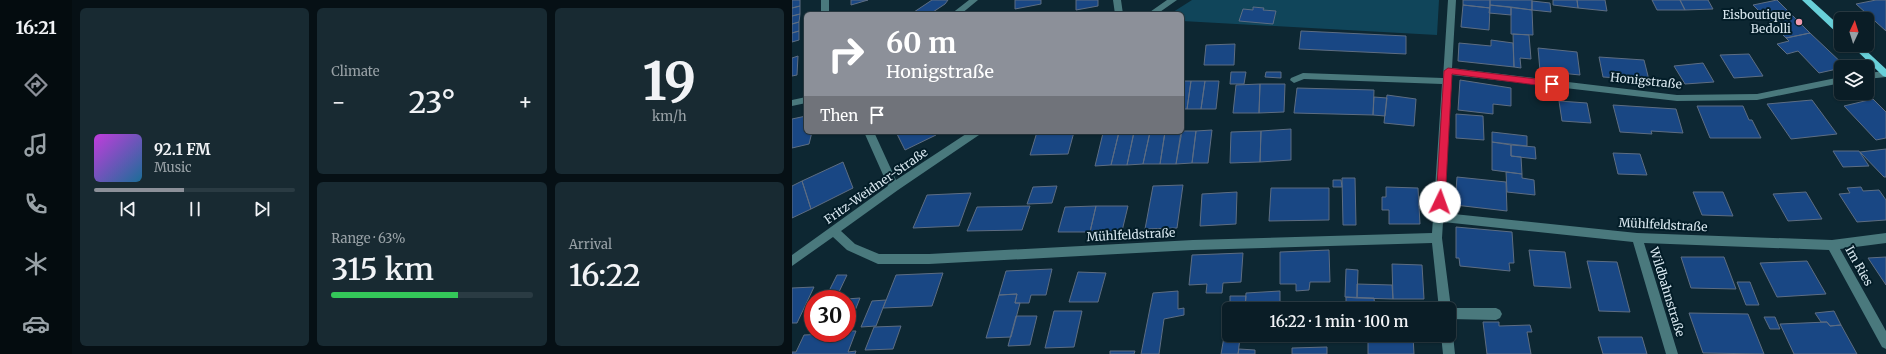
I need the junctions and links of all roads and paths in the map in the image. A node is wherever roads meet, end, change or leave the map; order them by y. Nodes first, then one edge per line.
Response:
1 (824, 0) edge
2 (974, 0) edge
3 (1117, 0) edge
4 (1173, 0) edge
5 (1452, 0) edge
6 (1806, 0) edge
7 (825, 12) edge
8 (958, 12) edge
9 (1119, 12) edge
10 (1154, 12) edge
11 (1834, 26) edge
12 (1862, 52) edge
13 (1448, 71) junction
14 (1886, 74) edge
15 (1874, 75) edge
16 (1294, 80) dead end
17 (1447, 81) junction
18 (1834, 81) edge
19 (804, 100) edge
20 (792, 103) edge
21 (870, 134) edge
22 (973, 134) edge
23 (894, 187) junction
24 (1440, 217) junction
25 (834, 231) junction
26 (1437, 238) junction
27 (1636, 238) junction
28 (1886, 238) edge
29 (1832, 245) junction
30 (792, 261) edge
31 (1444, 302) edge
32 (1456, 314) edge
33 (1496, 314) dead end
34 (1448, 342) edge
35 (1886, 342) edge
36 (1449, 354) edge
37 (1672, 354) edge

1 - 7 street
2 - 8 street
3 - 9 street
4 - 10 street
5 - 13 street
6 - 11 main road
12 - 14 main road
13 - 17 street
13 - 18 street, Honigstraße
14 - 15 street
16 - 17 street
17 - 24 street
19 - 20 street
21 - 23 street
22 - 23 street, Fritz-Weidner-Straße
23 - 25 street, Fritz-Weidner-Straße
24 - 26 street
24 - 27 street, Mühlfeldstraße
25 - 26 street, Mühlfeldstraße
25 - 30 street, Fritz-Weidner-Straße
26 - 31 street
27 - 29 street, Mühlfeldstraße
27 - 37 street, Wildbahnstraße
28 - 29 street, Mühlfeldstraße
29 - 35 street, Im Ries
32 - 33 street
34 - 36 street

